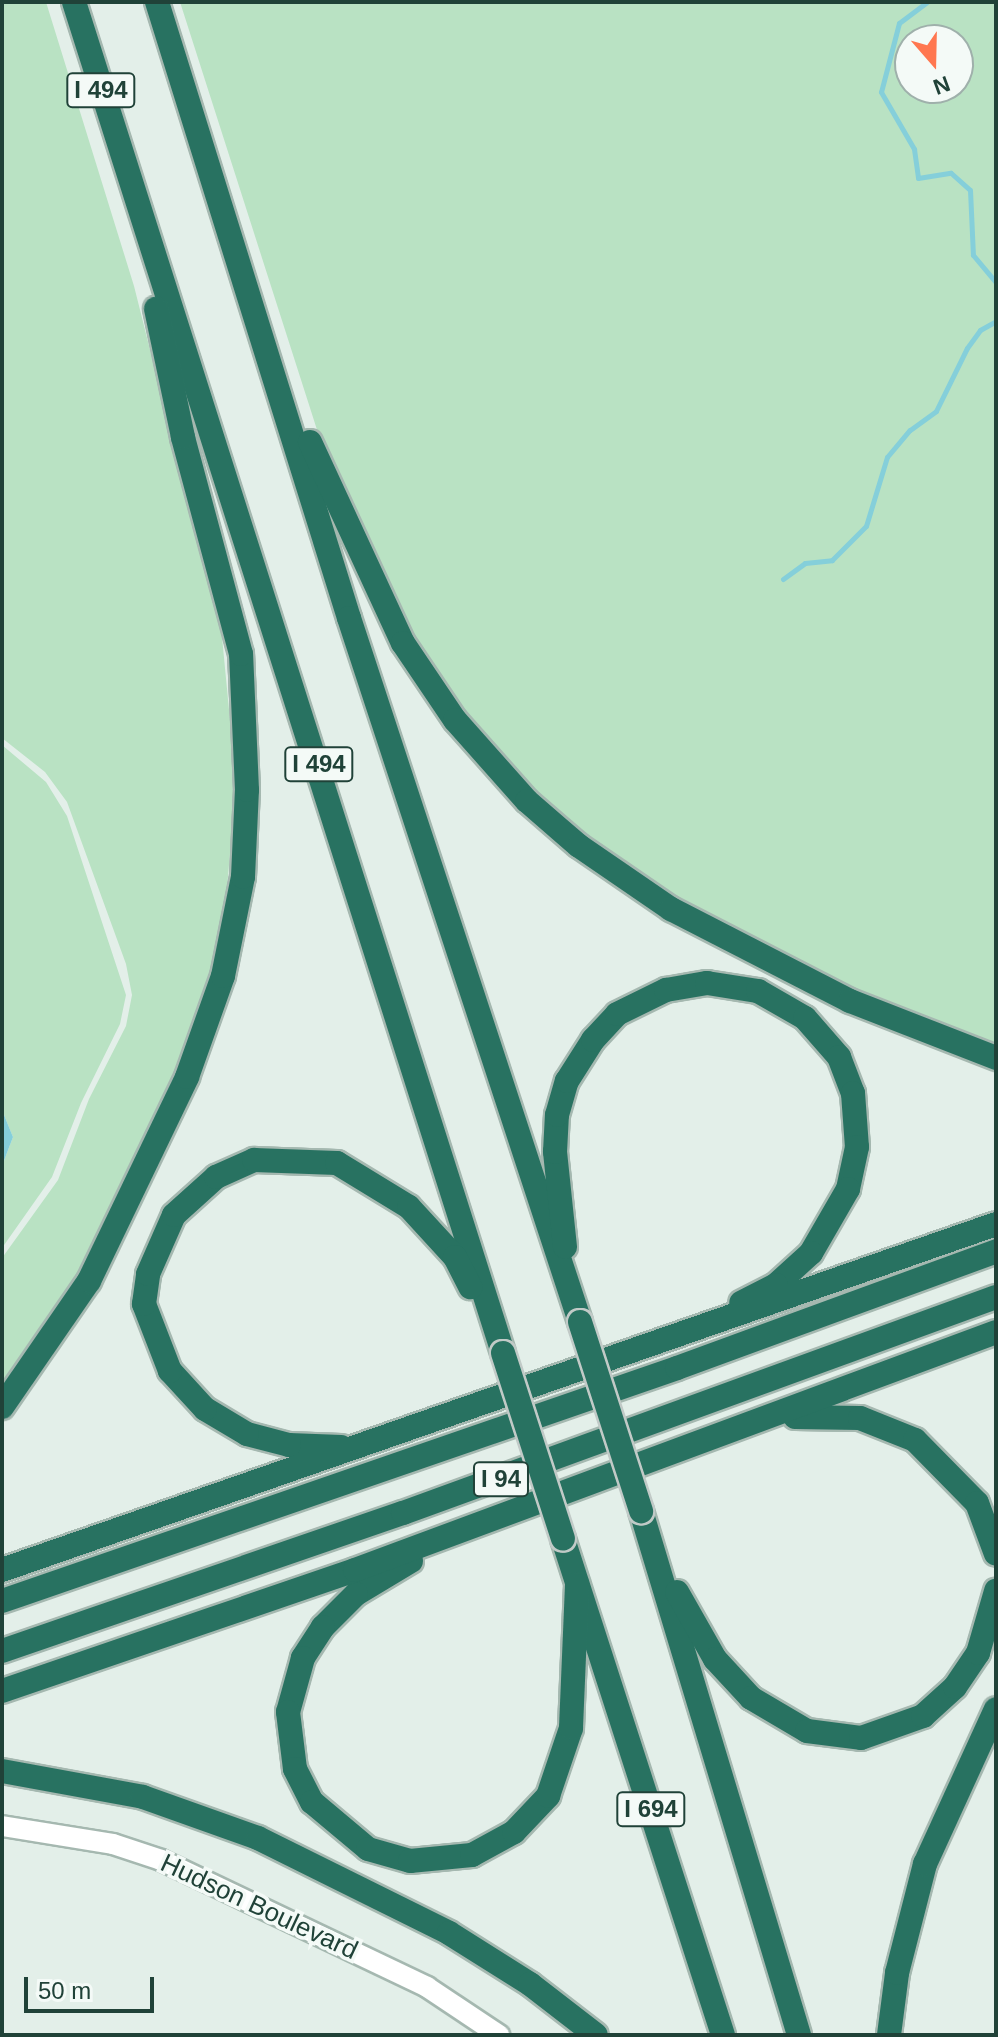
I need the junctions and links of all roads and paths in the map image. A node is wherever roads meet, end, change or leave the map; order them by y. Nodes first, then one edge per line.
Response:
1 (74, 2) edge
2 (157, 2) edge
3 (127, 177) junction
4 (252, 299) junction
5 (996, 1058) edge
6 (996, 1224) edge
7 (996, 1251) edge
8 (569, 1287) junction
9 (996, 1297) edge
10 (996, 1332) edge
11 (668, 1341) junction
12 (503, 1353) junction
13 (2, 1407) edge
14 (765, 1420) junction
15 (386, 1438) junction
16 (469, 1528) junction
17 (650, 1541) junction
18 (996, 1554) edge
19 (2, 1570) edge
20 (577, 1584) junction
21 (996, 1591) edge
22 (2, 1601) edge
23 (2, 1651) edge
24 (2, 1691) edge
25 (996, 1709) edge
26 (2, 1771) edge
27 (2, 1826) edge
28 (499, 2035) edge
29 (596, 2035) edge
30 (723, 2035) edge
31 (799, 2035) edge
32 (889, 2035) edge

1 - 3 highway, I 494
2 - 4 highway, I 494
3 - 12 highway, I 494
3 - 13 highway
4 - 5 highway
4 - 8 highway, I 494
6 - 11 highway
7 - 22 highway, I 94
8 - 11 highway
8 - 17 highway, I 494, bridge
9 - 23 highway, I 94
10 - 14 highway
11 - 15 highway
12 - 15 highway
12 - 20 highway, I 694, bridge
14 - 16 highway
14 - 18 highway
15 - 19 highway
16 - 20 highway
16 - 24 highway
17 - 21 highway
17 - 31 highway, I 694
20 - 30 highway, I 694
25 - 32 highway
26 - 29 highway
27 - 28 street, Hudson Boulevard

